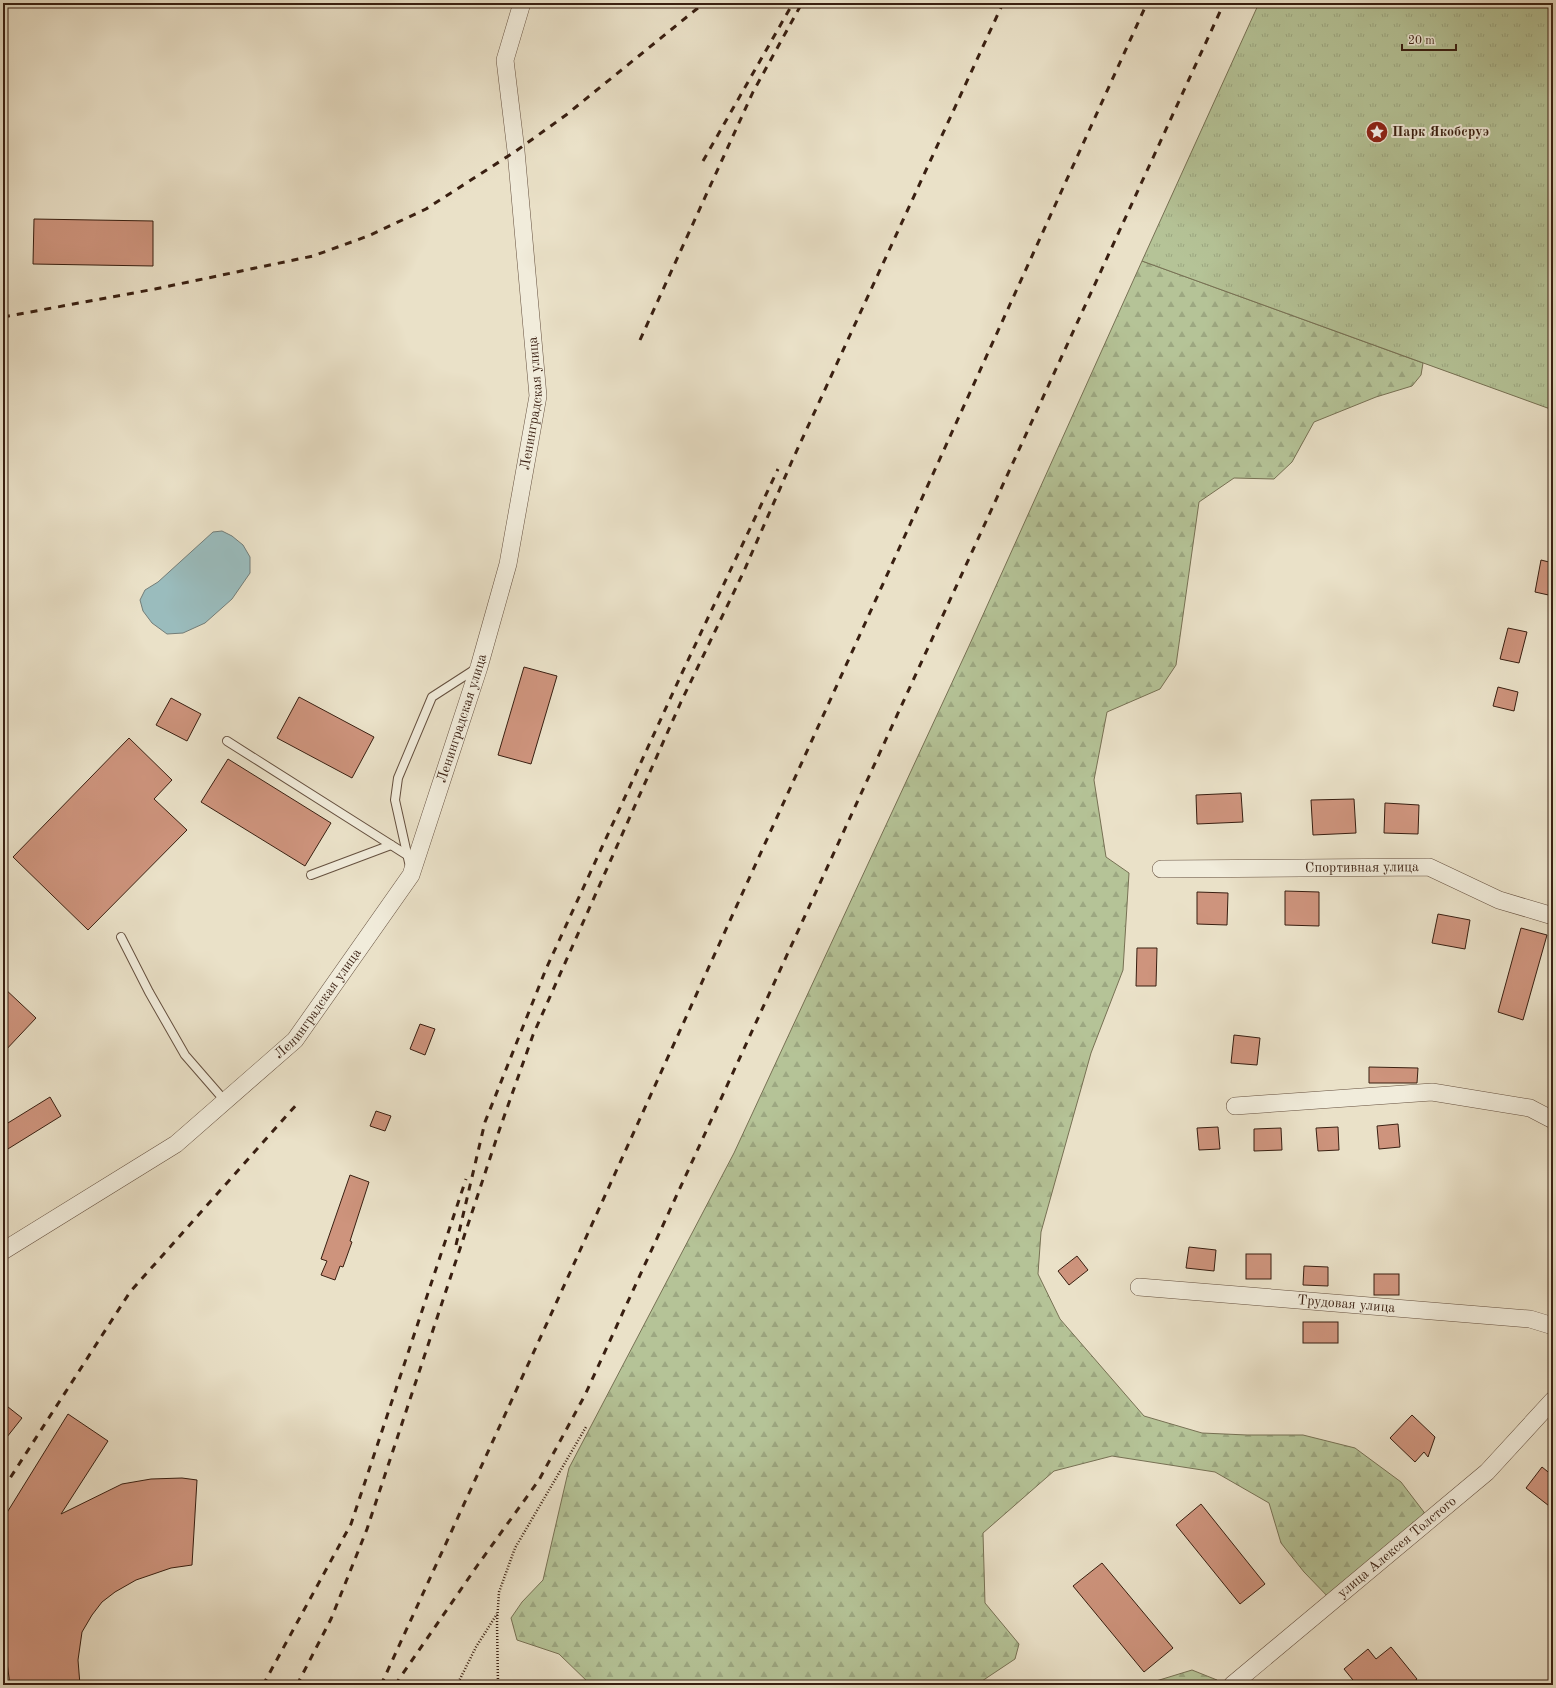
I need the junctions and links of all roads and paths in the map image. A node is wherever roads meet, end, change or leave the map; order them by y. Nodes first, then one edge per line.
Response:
1 (522, 3) edge
2 (479, 667) junction
3 (228, 741) dead end
4 (391, 845) junction
5 (407, 854) junction
6 (1161, 869) dead end
7 (311, 875) dead end
8 (411, 875) junction
9 (1553, 916) edge
10 (120, 937) dead end
11 (225, 1101) junction
12 (1235, 1106) dead end
13 (1553, 1120) edge
14 (3, 1251) edge
15 (1139, 1287) dead end
16 (1553, 1326) edge
17 (1553, 1400) edge
18 (586, 1427) dead end
19 (498, 1613) junction
20 (457, 1685) edge
21 (498, 1685) edge
22 (1232, 1685) edge

1 - 2 street, Ленинградская улица
2 - 5 lane
2 - 8 street, Ленинградская улица
3 - 4 lane
4 - 5 lane
4 - 7 lane
5 - 8 lane
6 - 9 street, Спортивная улица
8 - 11 street, Ленинградская улица
10 - 11 lane
11 - 14 street, Ленинградская улица
12 - 13 street
15 - 16 street, Трудовая улица
17 - 22 street, улица Алексея Толстого
18 - 19 path
19 - 20 path
19 - 21 path

